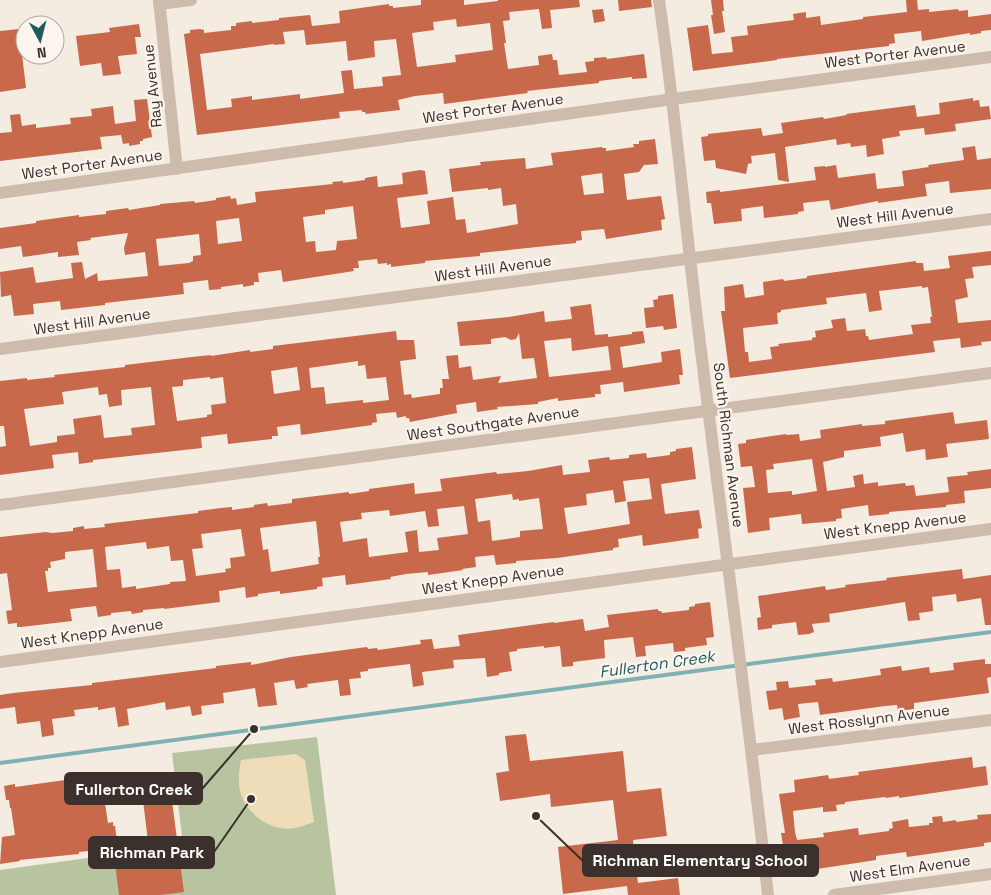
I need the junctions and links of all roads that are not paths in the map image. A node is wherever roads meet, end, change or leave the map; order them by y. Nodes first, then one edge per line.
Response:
1 (191, 0) edge
2 (659, 0) edge
3 (159, 2) edge
4 (991, 58) edge
5 (673, 99) junction
6 (177, 169) junction
7 (0, 193) edge
8 (991, 219) edge
9 (690, 258) junction
10 (0, 349) edge
11 (991, 373) edge
12 (708, 410) junction
13 (0, 505) edge
14 (991, 529) edge
15 (728, 563) junction
16 (0, 662) edge
17 (991, 720) edge
18 (752, 750) junction
19 (991, 874) edge
20 (768, 895) edge
21 (834, 895) edge

1 - 3 street
2 - 5 street, South Richman Avenue
3 - 6 street, Ray Avenue
4 - 5 street, West Porter Avenue
5 - 6 street, West Porter Avenue
5 - 9 street, South Richman Avenue
6 - 7 street, West Porter Avenue
8 - 9 street, West Hill Avenue
9 - 10 street, West Hill Avenue
9 - 12 street, South Richman Avenue
11 - 12 street, West Southgate Avenue
12 - 13 street, West Southgate Avenue
12 - 15 street, South Richman Avenue
14 - 15 street, West Knepp Avenue
15 - 16 street, West Knepp Avenue
15 - 18 street, South Richman Avenue
17 - 18 street, West Rosslynn Avenue
18 - 20 street, South Richman Avenue
19 - 21 street, West Elm Avenue

